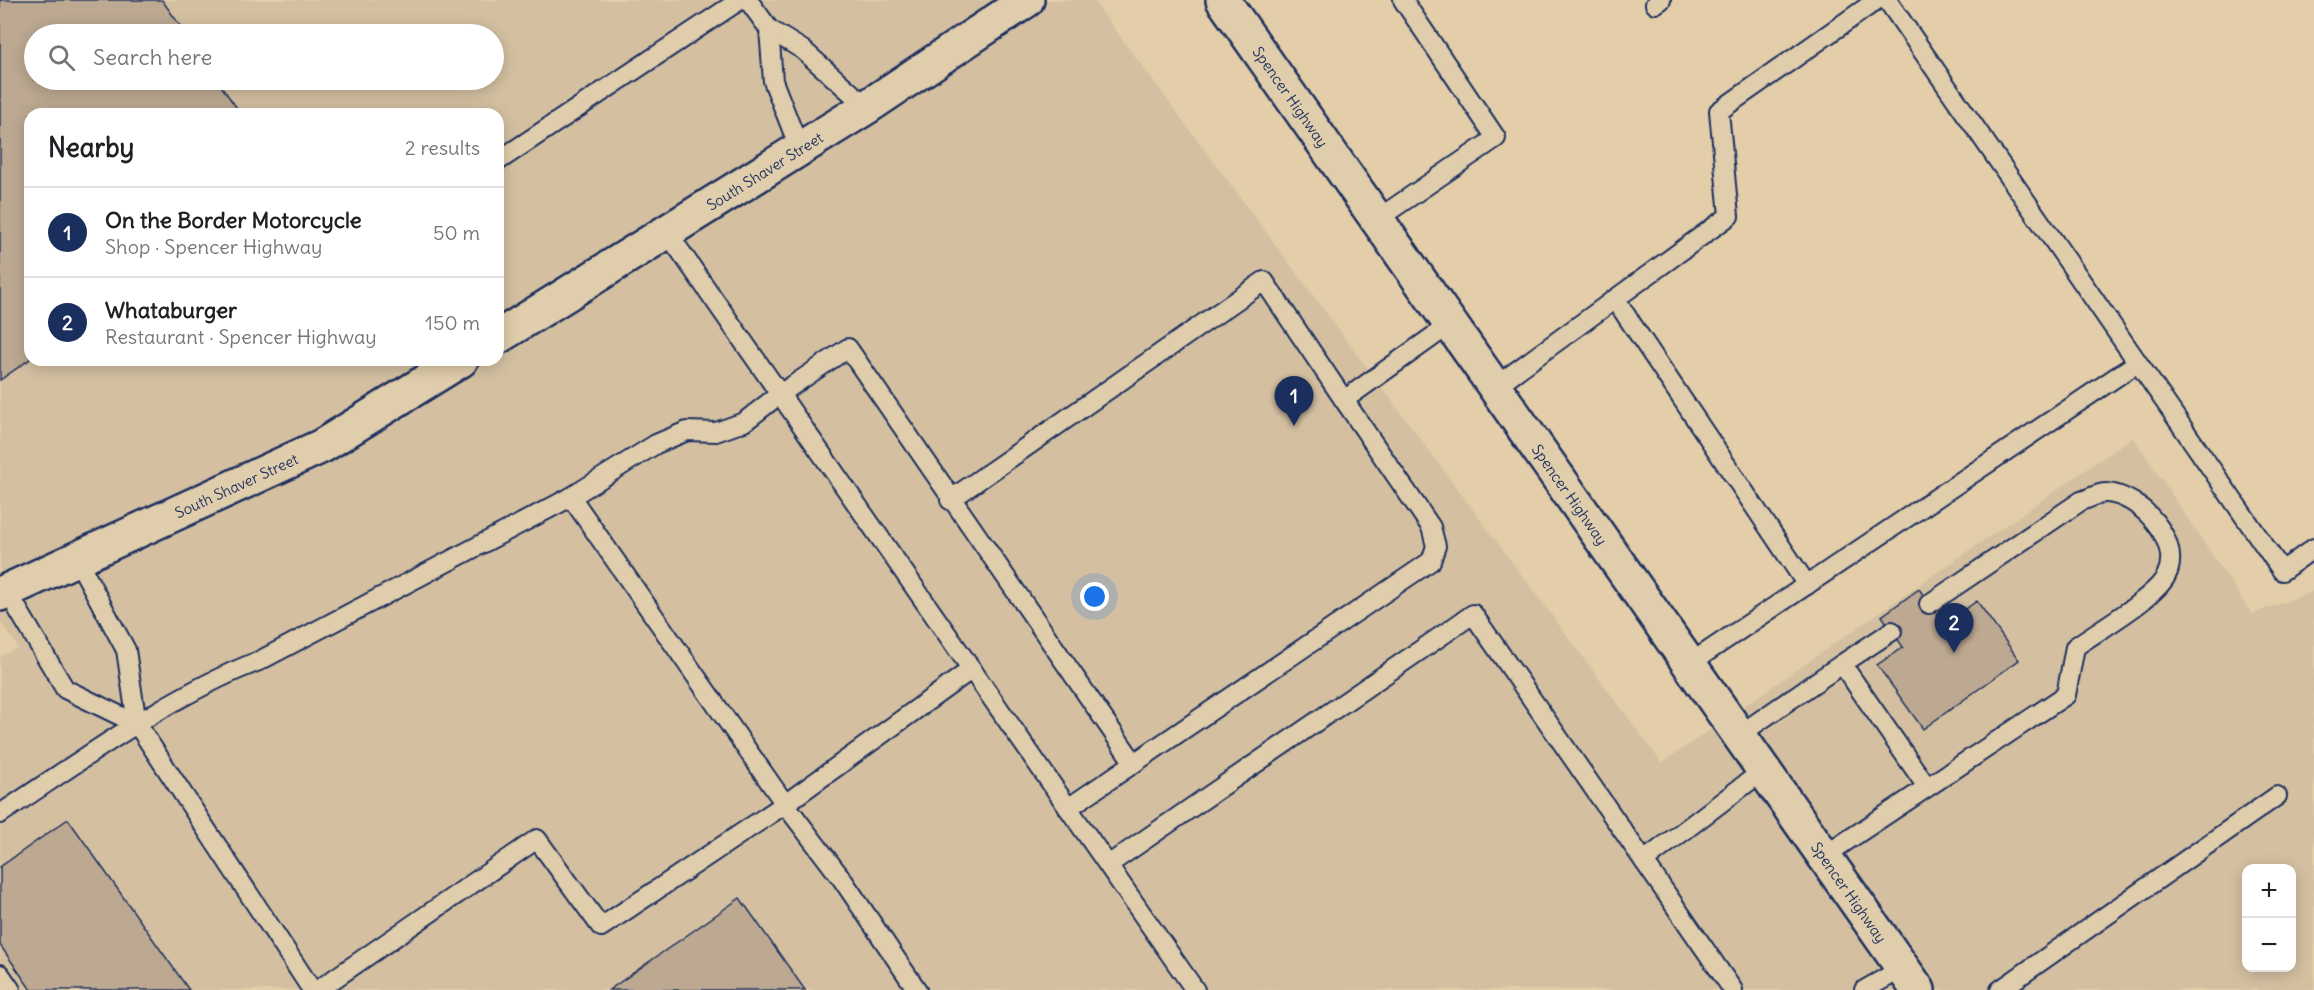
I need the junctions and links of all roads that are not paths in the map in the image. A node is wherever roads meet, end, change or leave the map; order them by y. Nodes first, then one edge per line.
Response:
1 (740, 0) edge
2 (748, 0) edge
3 (1027, 0) edge
4 (1222, 0) edge
5 (1402, 0) edge
6 (1877, 0) edge
7 (1887, 0) edge
8 (769, 29) junction
9 (867, 107) junction
10 (800, 150) junction
11 (504, 157) edge
12 (1376, 219) junction
13 (668, 232) junction
14 (1615, 299) junction
15 (1449, 325) junction
16 (504, 333) edge
17 (2137, 363) junction
18 (451, 366) edge
19 (1493, 388) junction
20 (780, 394) junction
21 (1344, 400) junction
22 (571, 497) junction
23 (950, 500) junction
24 (2314, 549) edge
25 (77, 559) junction
26 (1807, 585) junction
27 (4, 592) edge
28 (1929, 604) dead end
29 (1892, 631) dead end
30 (1689, 664) junction
31 (1842, 664) junction
32 (972, 669) junction
33 (137, 724) junction
34 (1739, 735) junction
35 (1134, 763) junction
36 (1764, 770) junction
37 (1927, 787) junction
38 (2277, 796) dead end
39 (785, 804) junction
40 (1068, 808) junction
41 (0, 814) edge
42 (1824, 856) junction
43 (1644, 861) junction
44 (1108, 866) junction
45 (0, 974) edge
46 (1910, 979) edge
47 (11, 990) edge
48 (312, 990) edge
49 (318, 990) edge
50 (917, 990) edge
51 (1195, 990) edge
52 (1733, 990) edge
53 (1864, 990) edge
54 (2000, 990) edge

1 - 11 lane
2 - 8 lane
3 - 9 main road, South Shaver Street
4 - 12 main road, Spencer Highway
5 - 12 lane
6 - 14 lane
7 - 17 lane
8 - 9 lane
8 - 10 lane
9 - 10 main road, South Shaver Street
10 - 13 main road, South Shaver Street
12 - 15 main road, Spencer Highway
13 - 16 main road, South Shaver Street
13 - 20 lane
14 - 19 lane
14 - 26 lane
15 - 19 main road, Spencer Highway
15 - 21 lane
17 - 24 lane
17 - 26 lane
18 - 25 main road, South Shaver Street
19 - 30 main road, Spencer Highway
20 - 22 lane
20 - 23 lane
20 - 32 lane
21 - 23 lane
21 - 35 lane
22 - 33 lane
22 - 39 lane
23 - 35 lane
25 - 27 main road, South Shaver Street
25 - 33 lane
26 - 30 lane
27 - 33 lane
28 - 37 lane
29 - 31 lane
30 - 34 main road, Spencer Highway
31 - 34 lane
31 - 37 lane
32 - 39 lane
32 - 40 lane
33 - 41 lane
33 - 48 lane
34 - 36 main road, Spencer Highway
35 - 40 lane
36 - 42 main road, Spencer Highway
36 - 43 lane
37 - 42 lane
38 - 54 lane
39 - 49 lane
39 - 50 lane
40 - 44 lane
42 - 46 main road, Spencer Highway
43 - 44 lane
43 - 52 lane
44 - 51 lane
45 - 47 lane
46 - 53 lane

